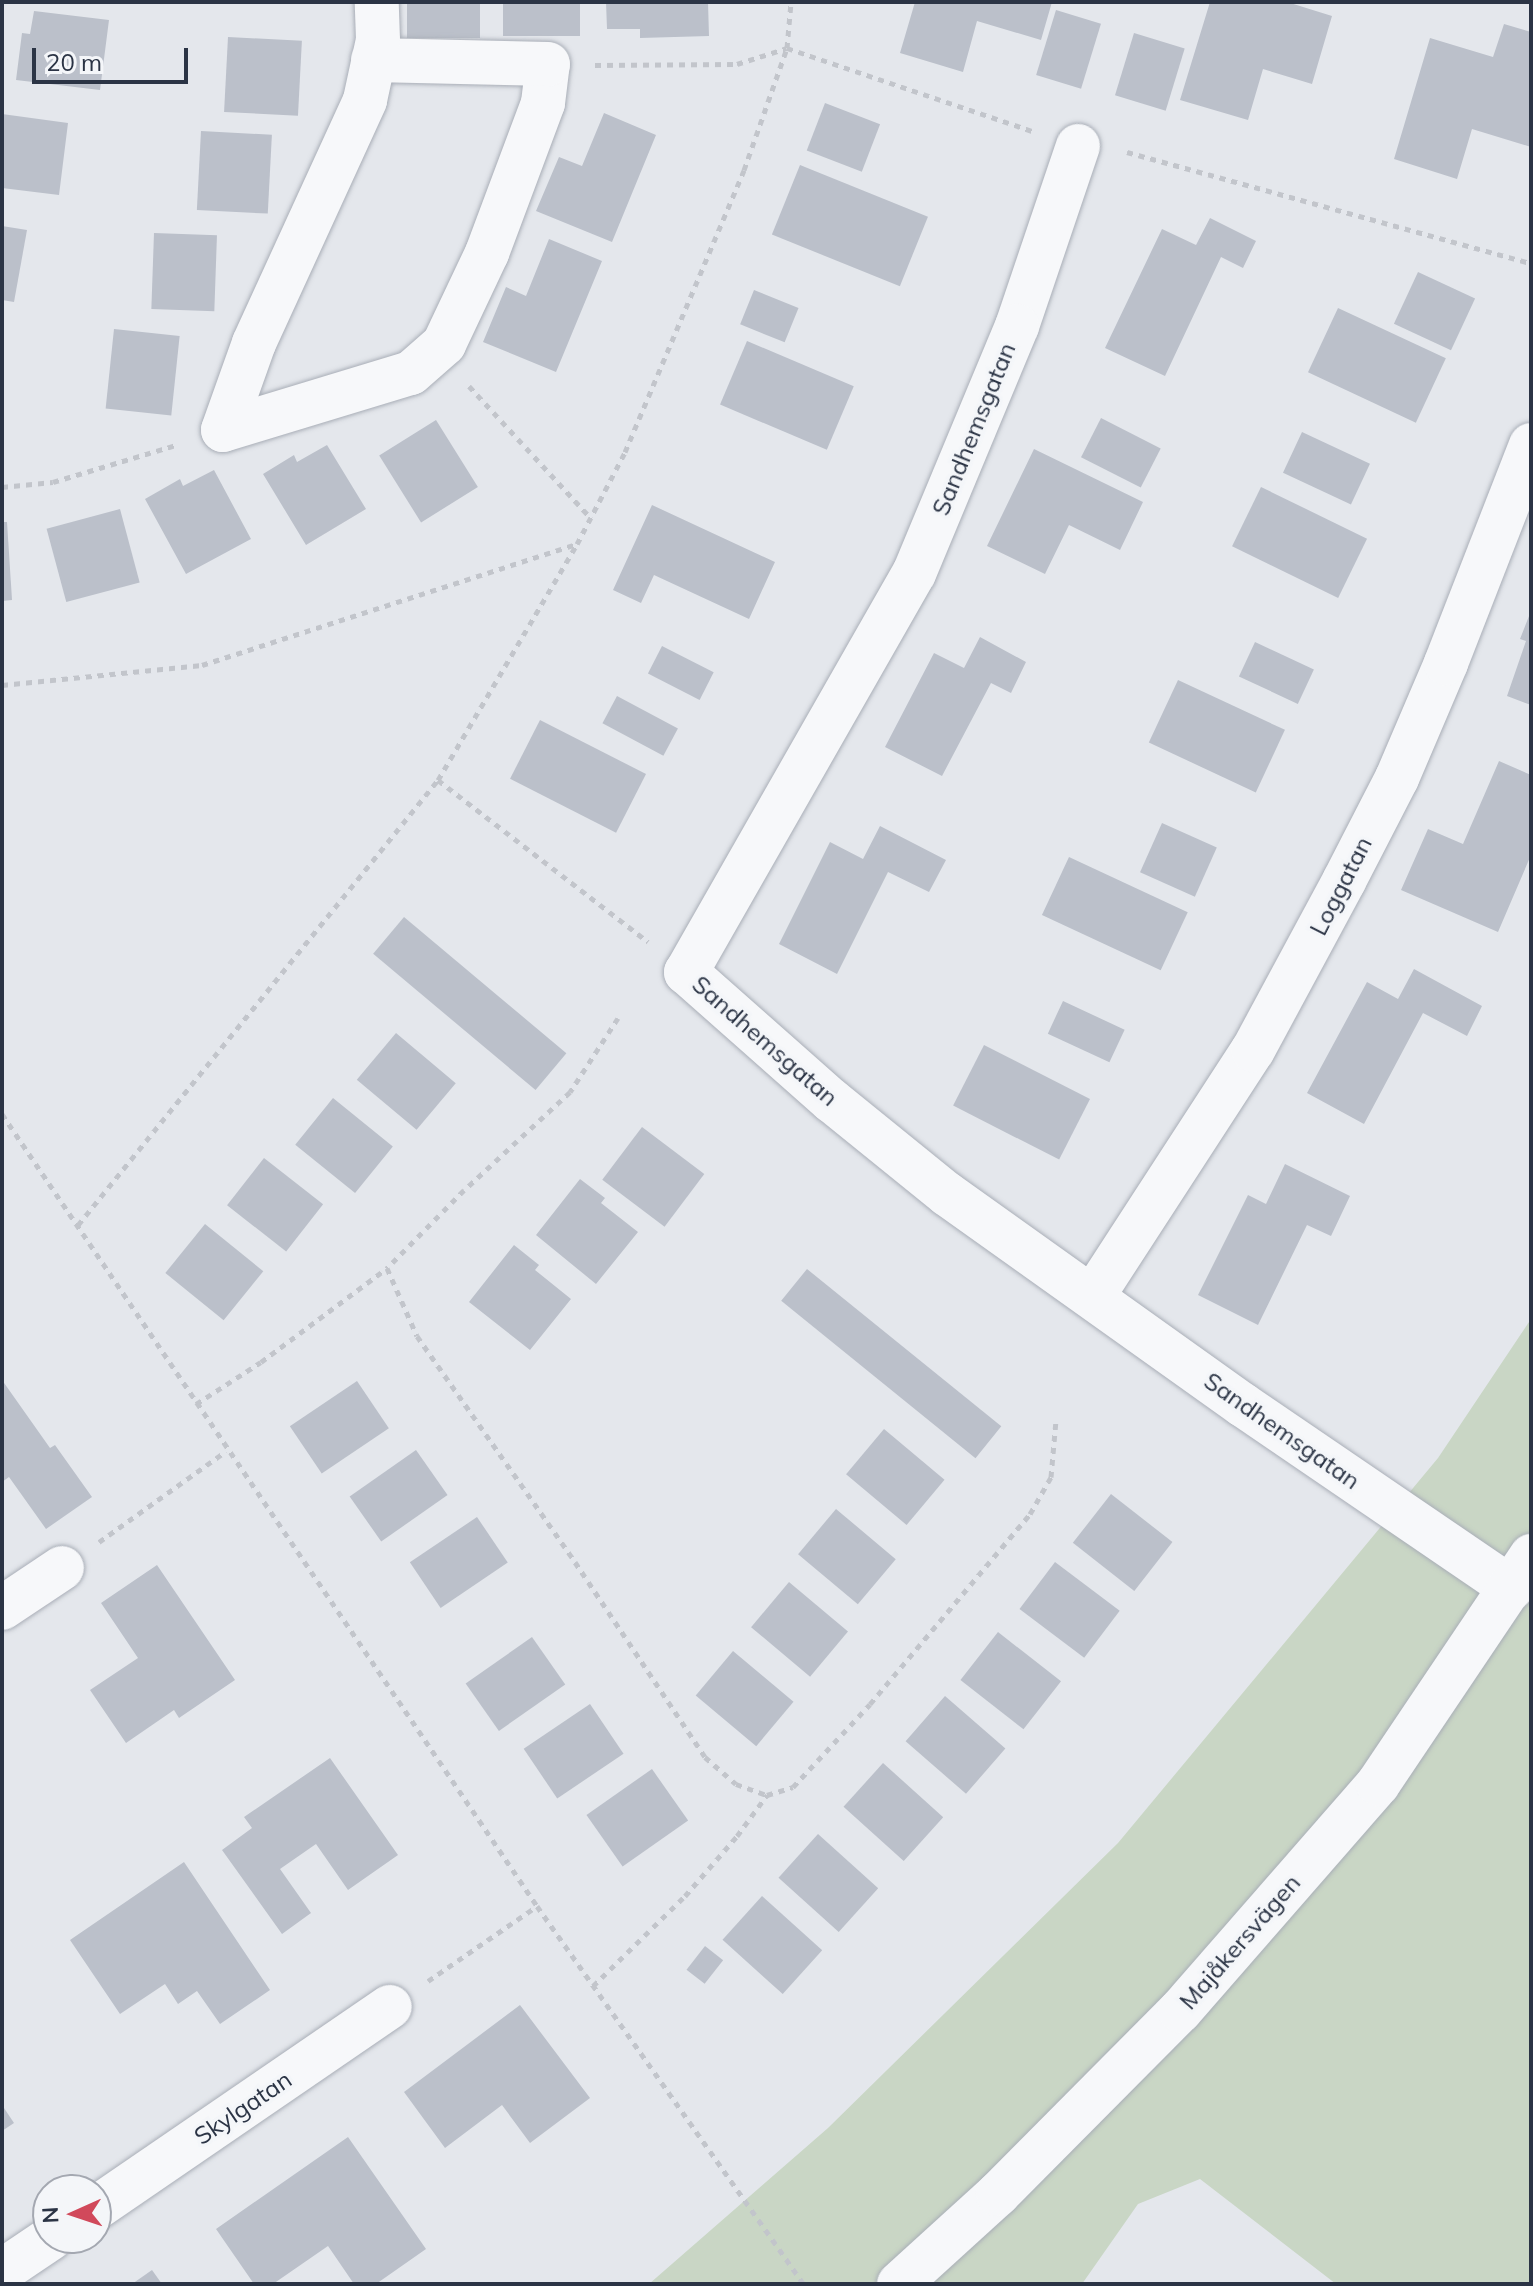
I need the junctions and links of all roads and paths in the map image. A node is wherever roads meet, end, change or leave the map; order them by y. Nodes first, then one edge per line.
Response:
1 (377, 2) edge
2 (791, 2) edge
3 (787, 48) junction
4 (373, 60) junction
5 (548, 64) junction
6 (1078, 146) junction
7 (1531, 263) edge
8 (444, 344) junction
9 (223, 430) junction
10 (1531, 445) edge
11 (2, 487) edge
12 (591, 518) junction
13 (577, 544) junction
14 (2, 685) edge
15 (438, 780) junction
16 (686, 972) junction
17 (618, 1018) dead end
18 (2, 1114) edge
19 (78, 1225) junction
20 (387, 1268) junction
21 (1093, 1296) junction
22 (196, 1405) junction
23 (1056, 1420) dead end
24 (226, 1451) junction
25 (62, 1568) joint
26 (1521, 1572) edge
27 (2, 1608) edge
28 (767, 1795) junction
29 (537, 1906) junction
30 (593, 1986) junction
31 (390, 2007) joint
32 (112, 2197) edge
33 (32, 2251) edge
34 (2, 2271) edge
35 (804, 2284) edge
36 (899, 2284) edge

1 - 4 street
2 - 3 path
3 - 5 path
3 - 6 path
3 - 12 path
4 - 5 street
4 - 9 street
5 - 8 street
6 - 7 path
6 - 16 street, Sandhemsgatan
8 - 9 street
8 - 12 path
9 - 11 path
10 - 21 street, Loggatan
12 - 13 path
13 - 14 path
13 - 15 path
15 - 16 path
15 - 19 path
16 - 21 street, Sandhemsgatan
17 - 20 path
18 - 19 path
19 - 22 path
20 - 22 path
20 - 28 path
21 - 26 street, Sandhemsgatan
22 - 24 path
23 - 28 path
24 - 25 path
24 - 29 path
25 - 27 street
26 - 36 street, Majåkersvägen
28 - 30 path
29 - 30 path
29 - 31 path
30 - 35 path
31 - 32 street, Skylgatan
33 - 34 street

